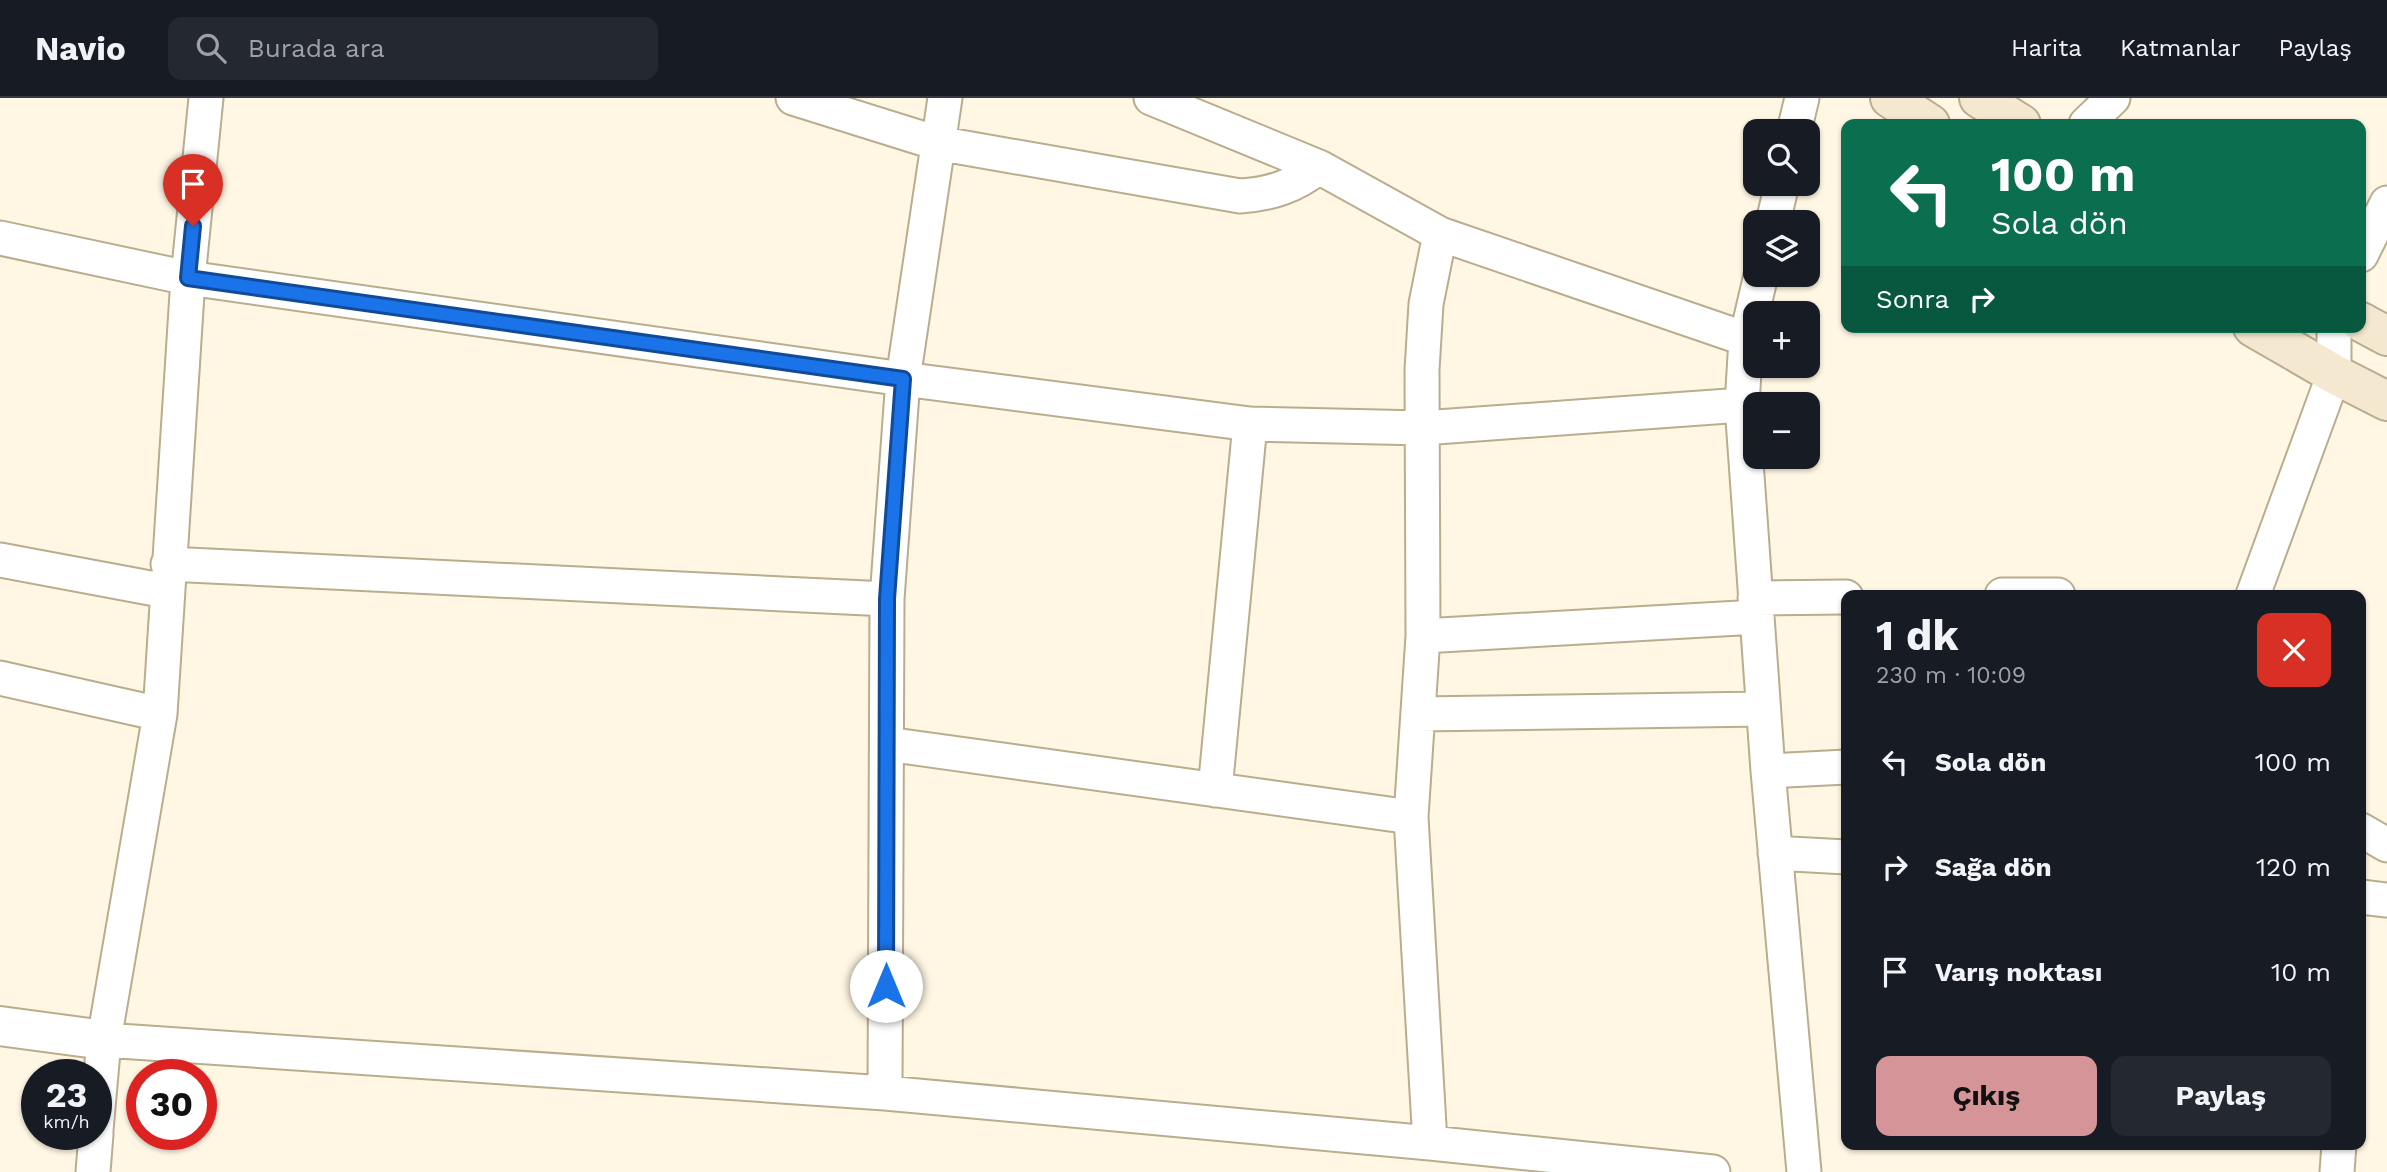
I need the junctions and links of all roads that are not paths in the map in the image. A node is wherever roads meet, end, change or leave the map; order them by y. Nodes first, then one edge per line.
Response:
1 (206, 98) edge
2 (793, 98) edge
3 (945, 98) edge
4 (1151, 98) edge
5 (1802, 98) edge
6 (1890, 98) edge
7 (1979, 98) edge
8 (2113, 98) edge
9 (1797, 119) edge
10 (1922, 119) edge
11 (2013, 119) edge
12 (2091, 119) edge
13 (937, 143) junction
14 (1319, 167) junction
15 (2387, 203) edge
16 (1440, 234) junction
17 (0, 238) edge
18 (2366, 245) edge
19 (188, 278) junction
20 (2366, 325) edge
21 (2263, 333) edge
22 (2334, 333) edge
23 (2387, 336) edge
24 (1743, 338) edge
25 (2334, 374) junction
26 (1744, 378) edge
27 (903, 379) junction
28 (2387, 401) edge
29 (1742, 405) junction
30 (1250, 424) junction
31 (1423, 428) junction
32 (0, 560) edge
33 (167, 577) junction
34 (2255, 590) edge
35 (1841, 598) edge
36 (887, 599) junction
37 (1756, 608) junction
38 (1423, 636) junction
39 (0, 678) edge
40 (1763, 709) junction
41 (160, 714) junction
42 (1418, 714) junction
43 (887, 744) junction
44 (1841, 767) edge
45 (1768, 771) junction
46 (1215, 790) junction
47 (1411, 817) junction
48 (2366, 833) edge
49 (2387, 845) edge
50 (1775, 853) junction
51 (1841, 857) edge
52 (2366, 898) edge
53 (2387, 900) edge
54 (0, 1026) edge
55 (104, 1040) junction
56 (102, 1059) edge
57 (885, 1093) junction
58 (1430, 1143) junction
59 (95, 1150) edge
60 (2339, 1150) edge
61 (93, 1172) edge
62 (1713, 1172) edge
63 (1804, 1172) edge
64 (2337, 1172) edge

1 - 19 street
2 - 13 street
3 - 13 street
4 - 14 street
5 - 9 street
6 - 10 main road
7 - 11 main road
8 - 12 street
13 - 14 street
13 - 27 street
14 - 16 street
15 - 18 street
16 - 24 street
16 - 31 street
17 - 19 street
19 - 27 street
19 - 33 street
20 - 23 main road
21 - 25 main road
22 - 25 street
25 - 28 main road
25 - 34 street
26 - 29 street
27 - 30 street
27 - 36 street
29 - 31 street
29 - 37 street
30 - 31 street
30 - 46 street
31 - 38 street
32 - 33 street
33 - 36 street
33 - 41 street
35 - 37 street
36 - 43 street
37 - 38 street
37 - 40 street
38 - 42 street
39 - 41 street
40 - 42 street
40 - 45 street
41 - 55 street
42 - 47 street
43 - 46 street
43 - 57 street
44 - 45 street
45 - 50 street
46 - 47 street
47 - 58 street
48 - 49 street
50 - 51 street
50 - 63 street
52 - 53 street
54 - 55 street
55 - 56 street
55 - 57 street
57 - 58 street
58 - 62 street
59 - 61 street
60 - 64 street

